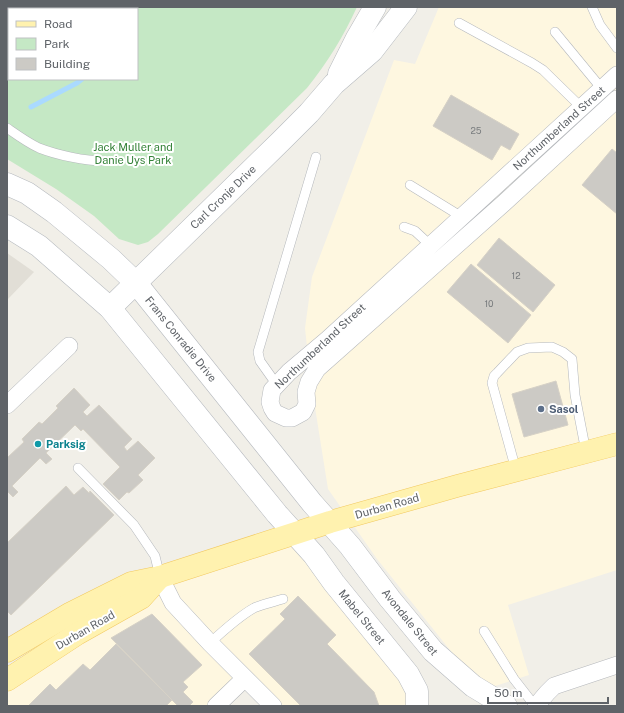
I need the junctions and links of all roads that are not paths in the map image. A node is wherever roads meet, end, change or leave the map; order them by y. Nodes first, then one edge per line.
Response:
1 (375, 7) edge
2 (406, 7) edge
3 (592, 7) edge
4 (459, 23) dead end
5 (555, 32) dead end
6 (617, 48) edge
7 (617, 76) edge
8 (334, 84) junction
9 (602, 89) junction
10 (617, 99) edge
11 (582, 108) junction
12 (7, 128) edge
13 (316, 157) dead end
14 (104, 161) dead end
15 (7, 184) edge
16 (410, 185) dead end
17 (462, 217) junction
18 (7, 226) edge
19 (404, 227) dead end
20 (430, 245) junction
21 (136, 283) junction
22 (110, 308) junction
23 (69, 346) dead end
24 (276, 385) junction
25 (7, 405) edge
26 (617, 444) edge
27 (586, 452) junction
28 (78, 468) dead end
29 (516, 470) junction
30 (330, 522) junction
31 (294, 534) junction
32 (160, 577) junction
33 (284, 599) dead end
34 (484, 631) dead end
35 (210, 643) junction
36 (7, 651) edge
37 (617, 665) edge
38 (244, 679) junction
39 (7, 680) edge
40 (216, 706) edge
41 (273, 706) edge
42 (417, 706) edge
43 (506, 706) edge
44 (536, 706) edge

1 - 8 main road, Carl Cronje Drive
2 - 8 main road, Carl Cronje Drive
3 - 6 lane
4 - 11 lane
5 - 9 lane
7 - 9 street, Northumberland Street
8 - 21 main road, Carl Cronje Drive
9 - 11 street, Northumberland Street
10 - 24 street, Northumberland Street
11 - 17 street, Northumberland Street
12 - 14 lane
13 - 24 lane
15 - 21 main road, Frans Conradie Drive
16 - 17 lane
17 - 20 street, Northumberland Street
18 - 22 main road
19 - 20 lane
20 - 24 street, Northumberland Street
21 - 22 main road, Carl Cronje Drive
21 - 30 main road, Frans Conradie Drive
22 - 31 main road
23 - 25 street
26 - 27 main road, Durban Road
27 - 29 main road, Durban Road
27 - 29 lane
28 - 32 lane
29 - 30 main road, Durban Road
30 - 31 main road, Durban Road
30 - 43 main road, Avondale Street
31 - 32 main road, Durban Road
31 - 42 main road, Mabel Street
32 - 35 street
32 - 36 main road, Durban Road
32 - 39 main road, Durban Road
33 - 35 lane
34 - 44 lane
35 - 38 street
37 - 44 street
38 - 40 street
38 - 41 street

